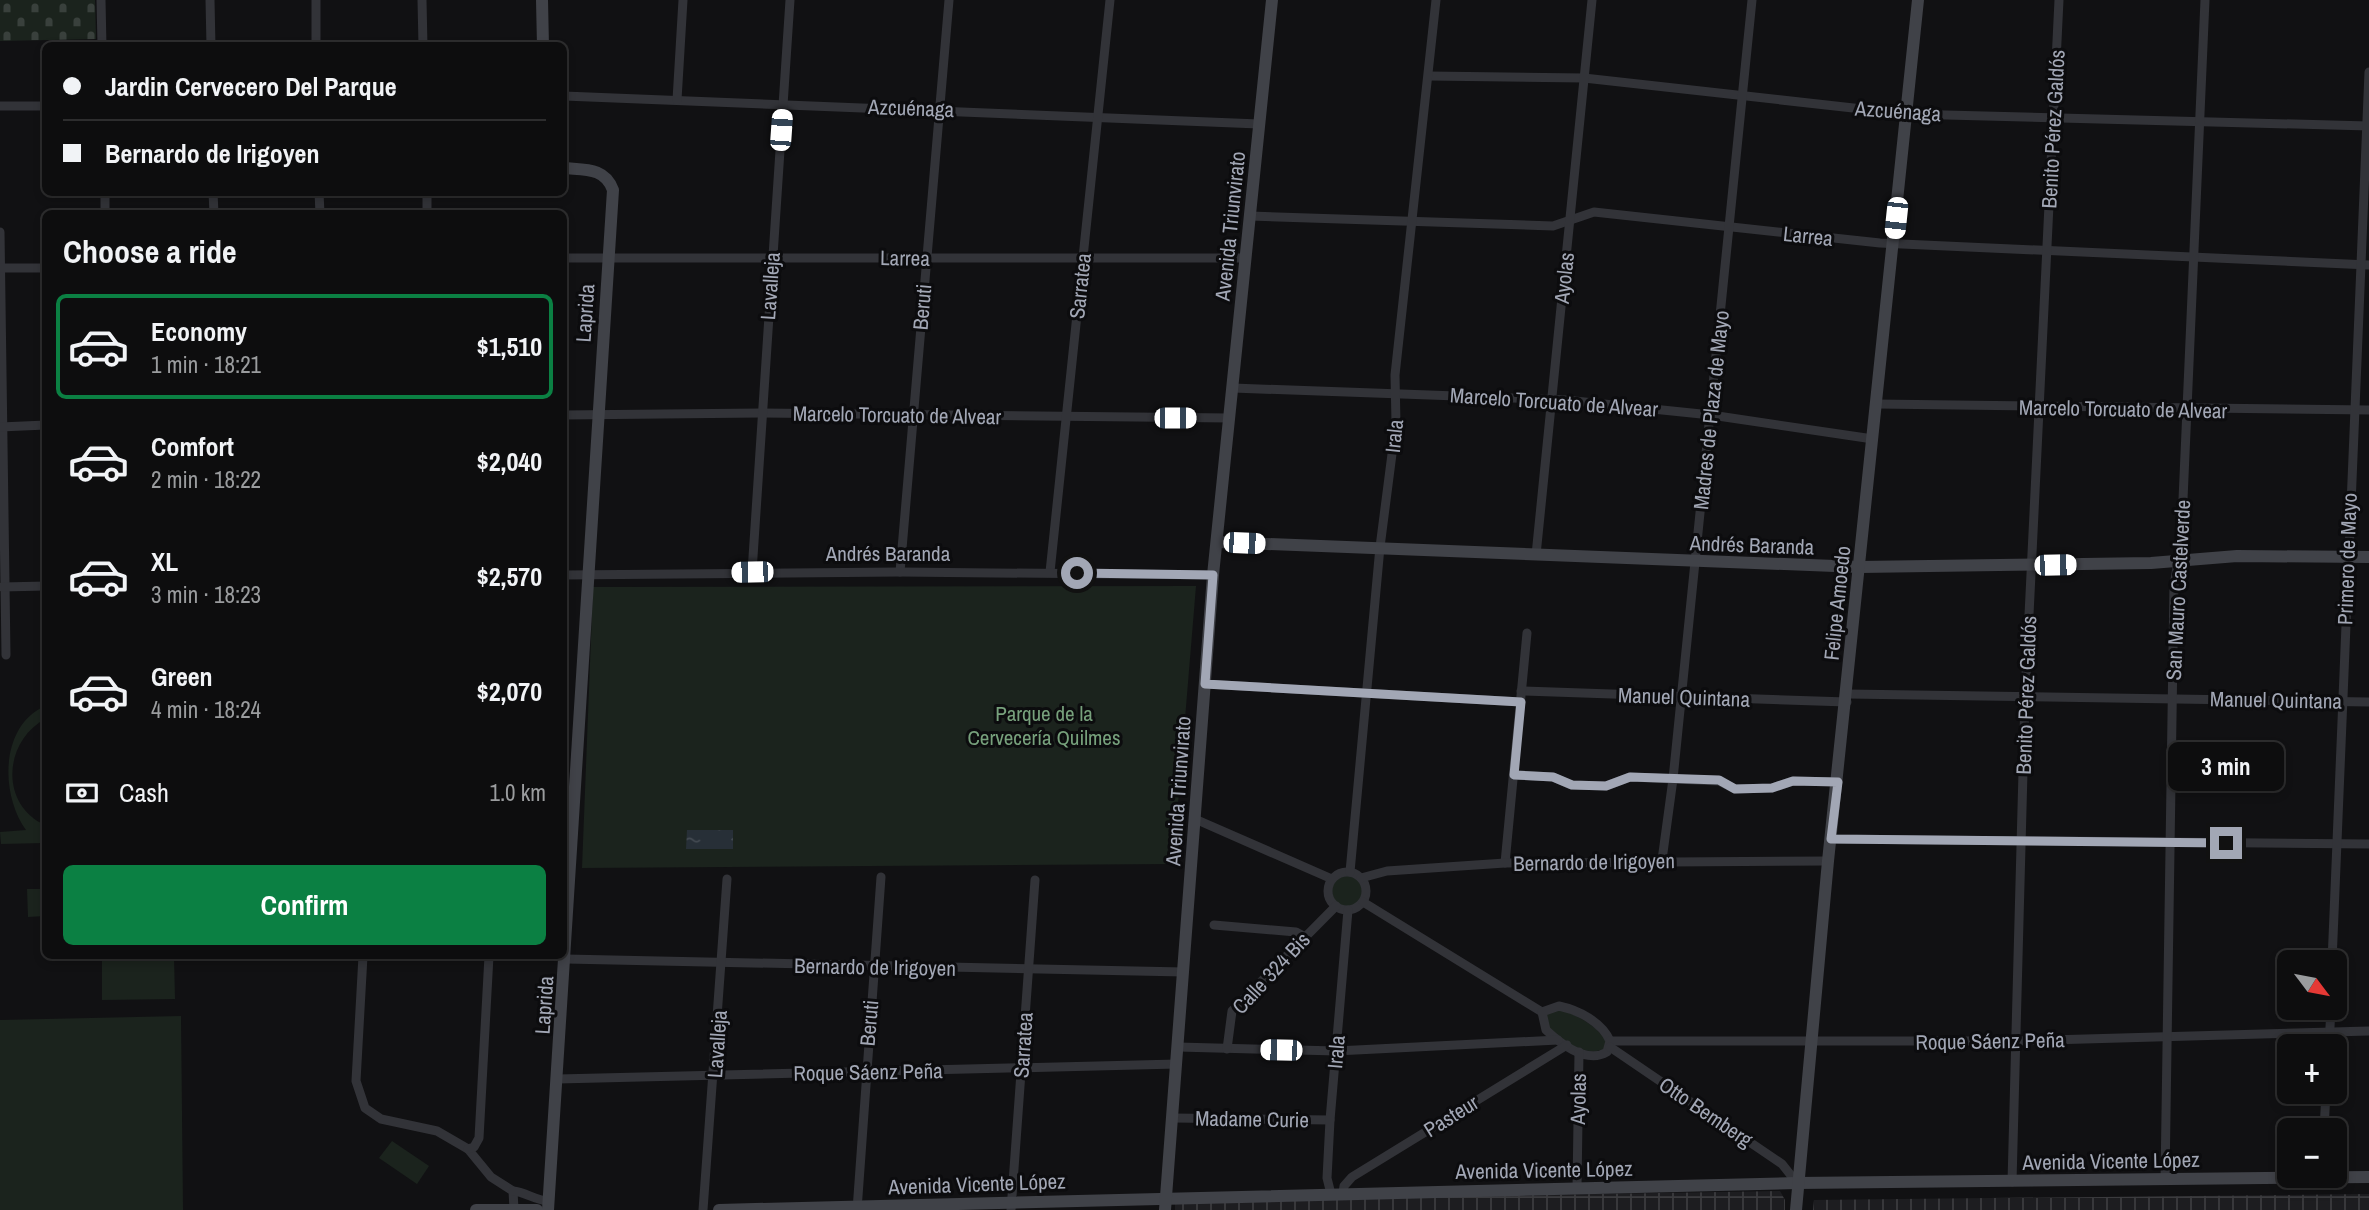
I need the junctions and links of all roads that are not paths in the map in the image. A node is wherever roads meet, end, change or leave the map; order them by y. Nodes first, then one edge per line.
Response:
1 (101, 0) edge
2 (210, 0) edge
3 (316, 0) edge
4 (422, 0) edge
5 (542, 0) edge
6 (683, 0) edge
7 (790, 0) edge
8 (949, 0) edge
9 (1110, 0) edge
10 (1272, 0) edge
11 (1436, 0) edge
12 (1591, 0) edge
13 (1752, 0) edge
14 (1918, 0) edge
15 (2059, 0) edge
16 (2206, 0) edge
17 (102, 42) edge
18 (211, 42) edge
19 (316, 42) edge
20 (423, 42) edge
21 (543, 42) edge
22 (2369, 72) edge
23 (1429, 76) junction
24 (1584, 78) junction
25 (567, 96) edge
26 (1743, 97) junction
27 (677, 100) junction
28 (783, 104) junction
29 (0, 106) edge
30 (42, 106) edge
31 (940, 109) junction
32 (1907, 114) junction
33 (1098, 117) junction
34 (2054, 117) junction
35 (2200, 120) junction
36 (1259, 124) junction
37 (2368, 126) edge
38 (567, 168) edge
39 (1250, 216) junction
40 (1570, 220) junction
41 (1410, 222) junction
42 (1730, 227) junction
43 (0, 232) edge
44 (1894, 244) junction
45 (2047, 251) junction
46 (772, 257) junction
47 (567, 258) edge
48 (608, 258) junction
49 (927, 258) junction
50 (1245, 258) junction
51 (2194, 258) junction
52 (1083, 259) junction
53 (2364, 265) edge
54 (1, 268) edge
55 (42, 268) edge
56 (1233, 388) junction
57 (1396, 392) junction
58 (1552, 399) junction
59 (1877, 404) junction
60 (2038, 408) junction
61 (2186, 410) junction
62 (2354, 410) junction
63 (2369, 410) edge
64 (761, 413) junction
65 (567, 415) edge
66 (598, 415) junction
67 (912, 415) junction
68 (1711, 415) junction
69 (1067, 417) junction
70 (1230, 418) junction
71 (42, 425) edge
72 (2, 427) edge
73 (1873, 439) junction
74 (1217, 542) junction
75 (1380, 547) junction
76 (1536, 555) junction
77 (2347, 556) junction
78 (2369, 557) edge
79 (2178, 561) junction
80 (1694, 562) junction
81 (2031, 565) junction
82 (1860, 567) junction
83 (752, 572) junction
84 (900, 572) junction
85 (1050, 572) junction
86 (588, 574) junction
87 (567, 575) edge
88 (1213, 575) junction
89 (42, 586) edge
90 (3, 587) edge
91 (1527, 633) dead end
92 (6, 655) dead end
93 (1205, 684) junction
94 (1521, 691) junction
95 (1368, 692) junction
96 (2025, 696) junction
97 (1681, 697) junction
98 (1847, 698) junction
99 (2172, 698) junction
100 (2342, 701) junction
101 (1521, 702) junction
102 (2369, 702) edge
103 (1514, 775) junction
104 (1673, 779) junction
105 (1838, 782) junction
106 (1195, 819) junction
107 (1831, 839) junction
108 (2021, 841) junction
109 (2171, 843) junction
110 (2336, 844) junction
111 (2369, 844) edge
112 (1662, 860) junction
113 (1828, 861) junction
114 (1506, 863) junction
115 (1350, 872) junction
116 (881, 877) dead end
117 (1361, 878) junction
118 (727, 879) dead end
119 (1332, 879) junction
120 (1035, 880) dead end
121 (1363, 902) junction
122 (1336, 906) junction
123 (1348, 910) junction
124 (1214, 925) dead end
125 (1305, 937) junction
126 (567, 942) edge
127 (2332, 950) edge
128 (362, 959) edge
129 (489, 959) edge
130 (566, 959) joint
131 (723, 964) junction
132 (873, 967) junction
133 (1028, 970) junction
134 (1184, 972) junction
135 (1542, 1013) junction
136 (2330, 1020) edge
137 (2369, 1031) edge
138 (2330, 1032) junction
139 (2168, 1036) junction
140 (1558, 1040) junction
141 (2016, 1041) junction
142 (1811, 1043) junction
143 (1610, 1044) junction
144 (1567, 1045) junction
145 (1178, 1047) junction
146 (1227, 1049) junction
147 (1336, 1051) junction
148 (1579, 1052) junction
149 (1177, 1064) junction
150 (1021, 1069) junction
151 (865, 1073) junction
152 (715, 1075) junction
153 (558, 1079) junction
154 (1173, 1118) junction
155 (1330, 1120) junction
156 (467, 1149) junction
157 (2347, 1177) edge
158 (2369, 1177) edge
159 (2277, 1178) edge
160 (2165, 1180) junction
161 (2012, 1182) junction
162 (1797, 1183) junction
163 (1577, 1188) junction
164 (513, 1191) junction
165 (1337, 1194) junction
166 (1166, 1204) edge
167 (548, 1206) edge
168 (1011, 1206) edge
169 (857, 1208) edge
170 (514, 1209) edge
171 (475, 1210) edge
172 (537, 1210) edge
173 (703, 1210) edge
174 (719, 1210) edge
175 (1796, 1210) edge

1 - 17 street
2 - 18 street
3 - 19 street
4 - 20 street
5 - 21 main road
6 - 27 street
7 - 28 street, Lavalleja
8 - 31 street, Beruti
9 - 33 street, Sarratea
10 - 36 main road, Avenida Triunvirato
11 - 23 street, Irala
12 - 24 street, Ayolas
13 - 26 street, Madres de Plaza de Mayo
14 - 32 main road, Felipe Amoedo
15 - 34 street, Benito Pérez Galdós
16 - 35 street, San Mauro Castelverde
22 - 37 street, Primero de Mayo
23 - 24 street, Azcuénaga
23 - 41 street, Irala
24 - 26 street, Azcuénaga
24 - 40 street, Ayolas
25 - 27 street, Azcuénaga
26 - 32 street, Azcuénaga
26 - 42 street, Madres de Plaza de Mayo
27 - 28 street, Azcuénaga
28 - 31 street, Azcuénaga
28 - 46 street, Lavalleja
29 - 30 street
31 - 33 street, Azcuénaga
31 - 49 street, Beruti
32 - 34 street, Azcuénaga
32 - 44 main road, Felipe Amoedo
33 - 36 street, Azcuénaga
33 - 52 street, Sarratea
34 - 35 street, Azcuénaga
34 - 45 street, Benito Pérez Galdós
35 - 37 street, Azcuénaga
35 - 51 street, San Mauro Castelverde
36 - 39 main road, Avenida Triunvirato
37 - 53 street, Primero de Mayo
38 - 48 main road, Laprida
39 - 41 street, Larrea
39 - 50 main road, Avenida Triunvirato
40 - 41 street, Larrea
40 - 42 street, Larrea
40 - 58 street, Ayolas
41 - 57 street, Irala
42 - 44 street, Larrea
42 - 68 street, Madres de Plaza de Mayo
43 - 54 street
44 - 45 street, Larrea
44 - 59 main road, Felipe Amoedo
45 - 51 street, Larrea
45 - 60 street, Benito Pérez Galdós
46 - 48 street, Larrea
46 - 49 street, Larrea
46 - 64 street, Lavalleja
47 - 48 street, Larrea
48 - 66 main road, Laprida
49 - 52 street, Larrea
49 - 67 street, Beruti
50 - 52 street, Larrea
50 - 56 main road, Avenida Triunvirato
51 - 53 street, Larrea
51 - 61 street, San Mauro Castelverde
52 - 69 street, Sarratea
53 - 62 street, Primero de Mayo
54 - 55 street
54 - 72 street
56 - 57 street, Marcelo Torcuato de Alvear
56 - 70 main road, Avenida Triunvirato
57 - 58 street, Marcelo Torcuato de Alvear
57 - 75 street, Irala
58 - 68 street, Marcelo Torcuato de Alvear
58 - 76 street, Ayolas
59 - 60 street, Marcelo Torcuato de Alvear
59 - 73 main road, Felipe Amoedo
60 - 61 street, Marcelo Torcuato de Alvear
60 - 81 street, Benito Pérez Galdós
61 - 62 street, Marcelo Torcuato de Alvear
61 - 79 street, San Mauro Castelverde
62 - 63 street, Marcelo Torcuato de Alvear
62 - 77 street, Primero de Mayo
64 - 66 street, Marcelo Torcuato de Alvear
64 - 67 street, Marcelo Torcuato de Alvear
64 - 83 street, Lavalleja
65 - 66 street, Marcelo Torcuato de Alvear
66 - 86 main road, Laprida
67 - 69 street, Marcelo Torcuato de Alvear
67 - 84 street, Beruti
68 - 73 street, Marcelo Torcuato de Alvear
68 - 80 street, Madres de Plaza de Mayo
69 - 70 street, Marcelo Torcuato de Alvear
69 - 85 street, Sarratea
70 - 74 main road, Avenida Triunvirato
71 - 72 street
72 - 90 street
73 - 82 main road, Felipe Amoedo
74 - 75 main road, Andrés Baranda
74 - 88 main road, Avenida Triunvirato
75 - 76 main road, Andrés Baranda
75 - 95 street, Irala
76 - 80 main road, Andrés Baranda
77 - 78 main road, Andrés Baranda
77 - 79 main road, Andrés Baranda
77 - 100 street, Primero de Mayo
79 - 81 main road, Andrés Baranda
79 - 99 street, San Mauro Castelverde
80 - 82 main road, Andrés Baranda
80 - 97 street, Madres de Plaza de Mayo
81 - 82 main road, Andrés Baranda
81 - 96 street, Benito Pérez Galdós
82 - 98 main road, Felipe Amoedo
83 - 84 street, Andrés Baranda
83 - 86 street, Andrés Baranda
84 - 85 street, Andrés Baranda
85 - 88 street, Andrés Baranda
86 - 87 street, Andrés Baranda
86 - 126 main road, Laprida
88 - 93 main road, Avenida Triunvirato
89 - 90 street
90 - 92 street
91 - 94 street
93 - 95 street
93 - 106 main road, Avenida Triunvirato
94 - 97 street, Manuel Quintana
94 - 101 street
95 - 101 street
95 - 115 street, Irala
96 - 98 street, Manuel Quintana
96 - 99 street, Manuel Quintana
96 - 108 street, Benito Pérez Galdós
97 - 98 street, Manuel Quintana
97 - 104 street, Madres de Plaza de Mayo
98 - 105 main road, Felipe Amoedo
99 - 100 street, Manuel Quintana
99 - 109 street, San Mauro Castelverde
100 - 102 street, Manuel Quintana
100 - 110 street, Primero de Mayo
101 - 103 street
103 - 104 street
103 - 114 street
104 - 105 street
104 - 112 street, Madres de Plaza de Mayo
105 - 107 main road, Felipe Amoedo
106 - 119 street
106 - 134 main road, Avenida Triunvirato
107 - 108 street
107 - 113 main road, Felipe Amoedo
108 - 109 street
108 - 141 street, Benito Pérez Galdós
109 - 110 street
109 - 139 street, San Mauro Castelverde
110 - 111 street
110 - 127 street, Primero de Mayo
112 - 113 street, Bernardo de Irigoyen
112 - 114 street, Bernardo de Irigoyen
113 - 142 main road, Felipe Amoedo
114 - 117 street, Bernardo de Irigoyen
115 - 117 street
115 - 119 street
116 - 132 street, Beruti
117 - 121 street
118 - 131 street, Lavalleja
119 - 122 street
120 - 133 street, Sarratea
121 - 123 street
121 - 135 street
122 - 123 street
122 - 125 street, Calle 324 Bis
123 - 147 street, Irala
124 - 125 street
125 - 146 street, Calle 324 Bis
128 - 156 street
129 - 156 street
130 - 131 street, Bernardo de Irigoyen
130 - 153 main road, Laprida
131 - 132 street, Bernardo de Irigoyen
131 - 152 street, Lavalleja
132 - 133 street, Bernardo de Irigoyen
132 - 151 street, Beruti
133 - 134 street, Bernardo de Irigoyen
133 - 150 street, Sarratea
134 - 145 main road, Avenida Triunvirato
135 - 140 street
135 - 143 street, Otto Bemberg
136 - 138 street
137 - 138 street, Roque Sáenz Peña
138 - 139 street, Roque Sáenz Peña
139 - 141 street, Roque Sáenz Peña
139 - 160 street, San Mauro Castelverde
140 - 144 street
140 - 147 street
141 - 142 street, Roque Sáenz Peña
141 - 161 street, Benito Pérez Galdós
142 - 143 street, Roque Sáenz Peña
142 - 162 main road, Felipe Amoedo
143 - 148 street, Roque Sáenz Peña
143 - 162 street, Otto Bemberg
144 - 148 street
144 - 165 street, Pasteur
145 - 146 street
145 - 149 main road, Avenida Triunvirato
146 - 147 street
147 - 155 street, Irala
148 - 163 street, Ayolas
149 - 150 street, Roque Sáenz Peña
149 - 154 main road, Avenida Triunvirato
150 - 151 street, Roque Sáenz Peña
150 - 168 street, Sarratea
151 - 152 street, Roque Sáenz Peña
151 - 169 street, Beruti
152 - 153 street, Roque Sáenz Peña
152 - 173 street, Lavalleja
153 - 167 main road, Laprida
154 - 155 street, Madame Curie
154 - 166 main road, Avenida Triunvirato
155 - 165 street, Irala
156 - 164 street
157 - 158 main road, Avenida Vicente López
159 - 160 main road, Avenida Vicente López
160 - 161 main road, Avenida Vicente López
161 - 162 main road, Avenida Vicente López
162 - 163 main road, Avenida Vicente López
162 - 175 main road, Felipe Amoedo
163 - 165 main road, Avenida Vicente López
164 - 167 street
164 - 170 street
165 - 166 main road, Avenida Vicente López
166 - 168 main road, Avenida Vicente López
168 - 169 main road, Avenida Vicente López
169 - 174 main road, Avenida Vicente López
170 - 171 main road
170 - 172 main road

